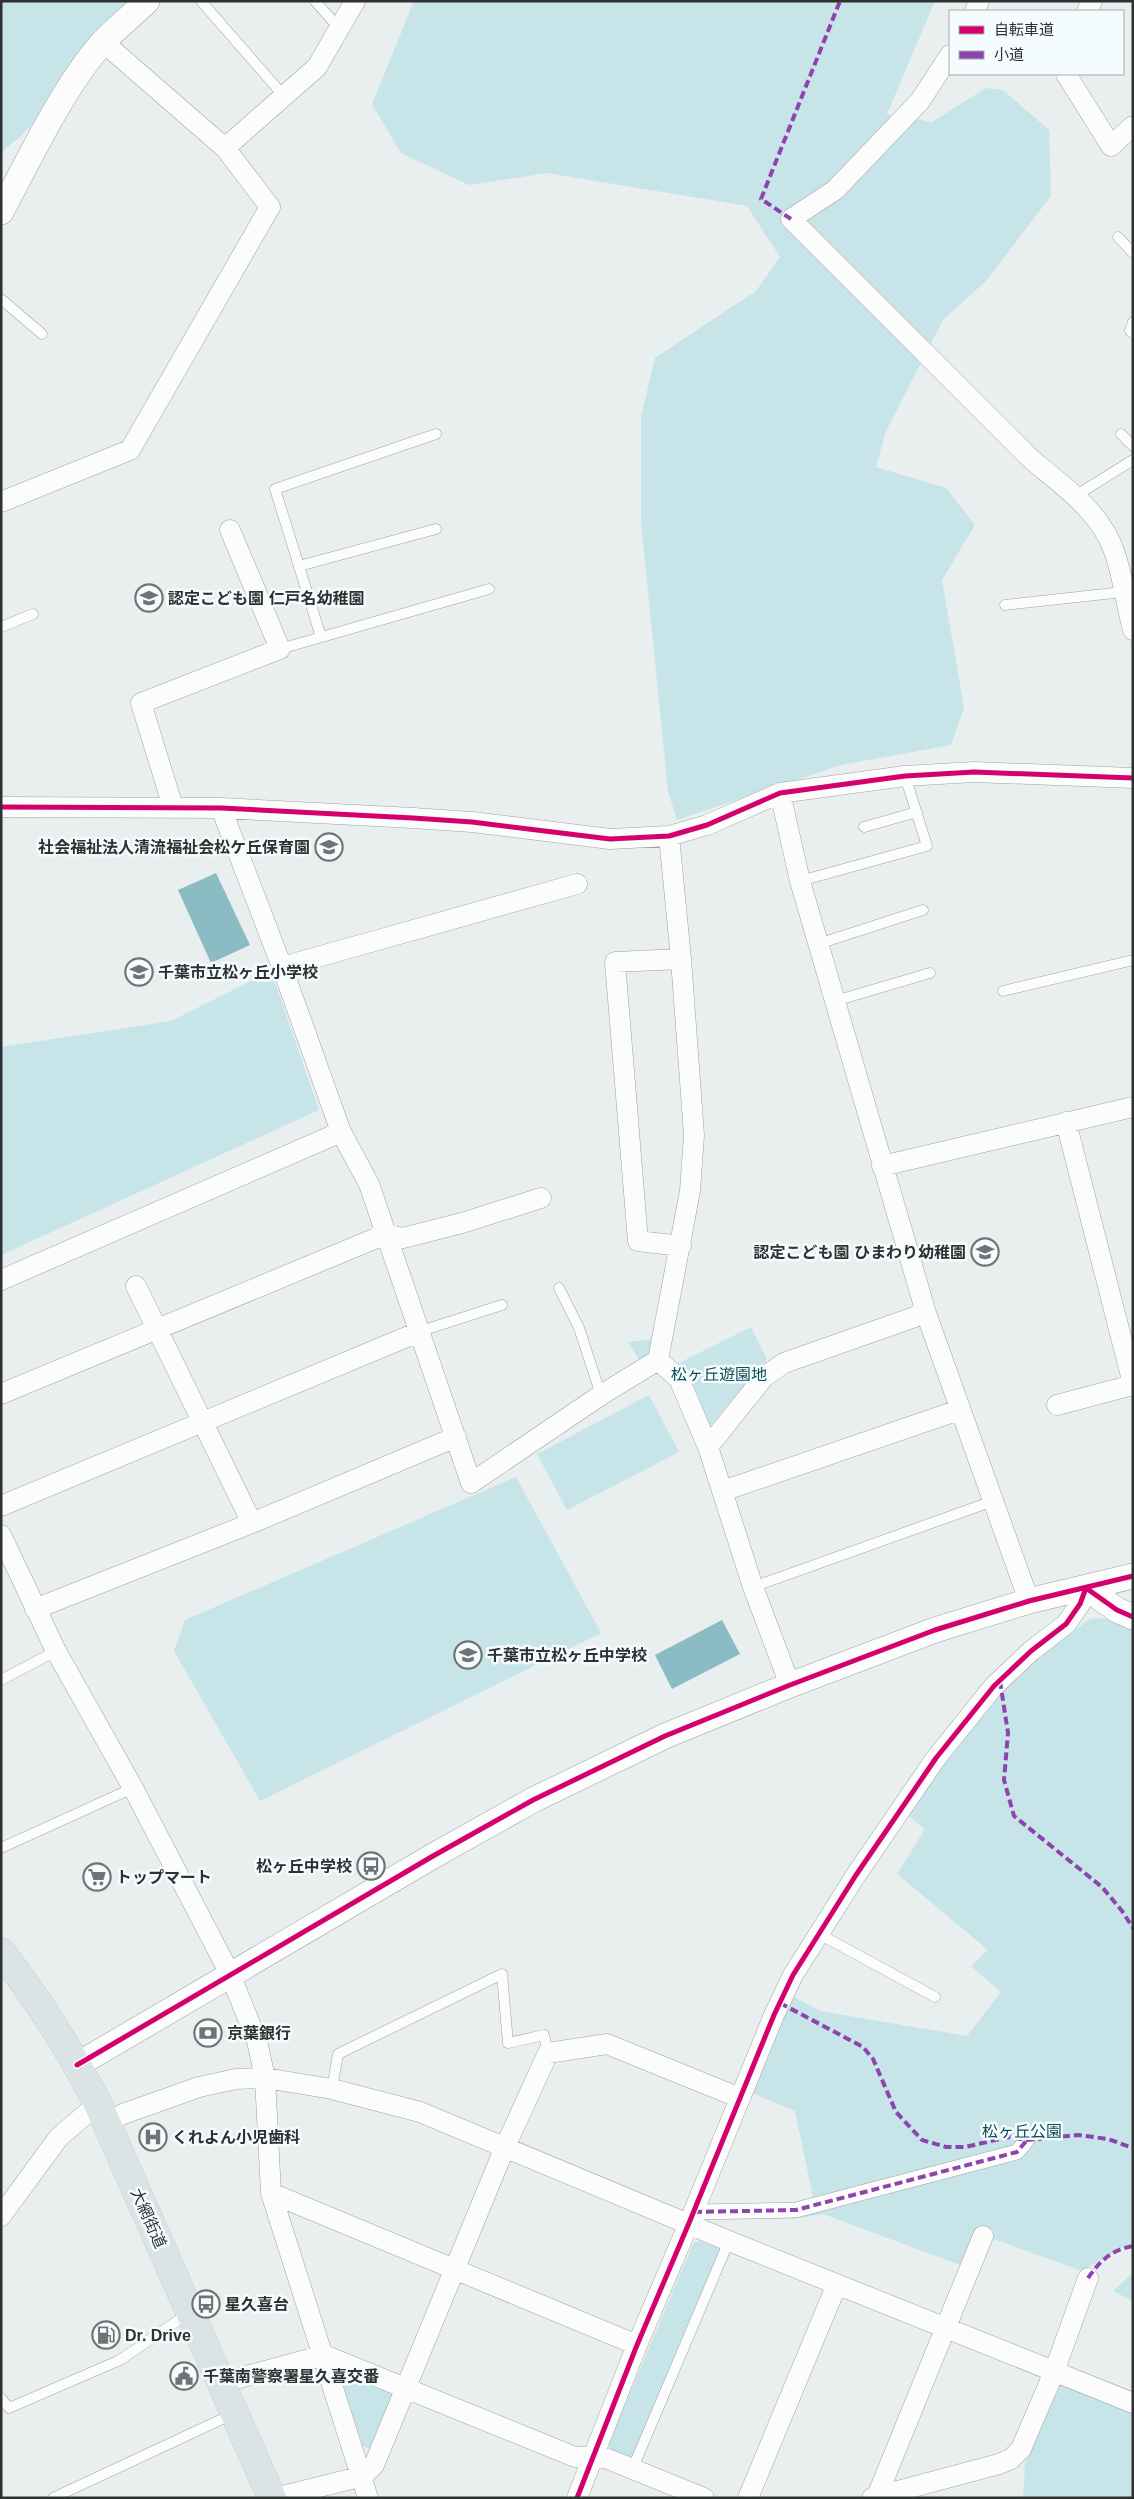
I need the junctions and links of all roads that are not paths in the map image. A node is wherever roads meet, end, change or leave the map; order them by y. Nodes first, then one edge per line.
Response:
1 (148, 1) edge
2 (201, 1) edge
3 (314, 1) edge
4 (355, 1) edge
5 (339, 28) junction
6 (103, 42) junction
7 (949, 57) edge
8 (1067, 75) edge
9 (284, 95) junction
10 (1133, 126) edge
11 (225, 148) junction
12 (1, 212) edge
13 (1118, 236) dead end
14 (1133, 253) edge
15 (1, 299) edge
16 (1133, 322) edge
17 (1133, 333) edge
18 (42, 334) dead end
19 (436, 434) dead end
20 (1121, 434) dead end
21 (1133, 446) edge
22 (1133, 460) edge
23 (1075, 496) junction
24 (1, 502) edge
25 (436, 528) dead end
26 (230, 530) dead end
27 (298, 566) junction
28 (489, 589) dead end
29 (1123, 592) junction
30 (1005, 605) dead end
31 (33, 614) dead end
32 (1, 627) edge
33 (1133, 630) edge
34 (321, 637) junction
35 (280, 649) junction
36 (905, 776) junction
37 (1133, 778) edge
38 (780, 793) junction
39 (1, 807) edge
40 (173, 807) junction
41 (221, 808) junction
42 (917, 812) junction
43 (864, 827) dead end
44 (669, 836) junction
45 (800, 882) junction
46 (577, 884) dead end
47 (923, 910) dead end
48 (818, 944) junction
49 (681, 959) junction
50 (1133, 960) edge
51 (282, 967) junction
52 (930, 973) dead end
53 (1002, 991) dead end
54 (835, 1001) junction
55 (1133, 1107) edge
56 (1066, 1122) junction
57 (341, 1132) junction
58 (882, 1166) junction
59 (541, 1198) dead end
60 (386, 1234) junction
61 (681, 1246) junction
62 (1, 1280) edge
63 (136, 1286) dead end
64 (559, 1288) dead end
65 (502, 1305) dead end
66 (926, 1313) junction
67 (157, 1328) junction
68 (420, 1331) junction
69 (658, 1360) junction
70 (1133, 1384) edge
71 (1, 1394) edge
72 (601, 1395) junction
73 (1057, 1405) dead end
74 (959, 1410) junction
75 (203, 1422) junction
76 (456, 1437) junction
77 (708, 1447) junction
78 (724, 1491) junction
79 (993, 1501) junction
80 (1, 1506) edge
81 (252, 1523) junction
82 (1, 1535) edge
83 (1133, 1576) edge
84 (753, 1587) junction
85 (1086, 1588) junction
86 (1029, 1602) junction
87 (36, 1609) junction
88 (1133, 1617) edge
89 (56, 1651) junction
90 (1, 1680) edge
91 (790, 1685) junction
92 (133, 1788) junction
93 (1, 1848) edge
94 (819, 1934) junction
95 (1, 1952) edge
96 (230, 1974) junction
97 (935, 1997) dead end
98 (548, 2053) junction
99 (77, 2065) junction
100 (265, 2078) junction
101 (332, 2089) junction
102 (740, 2098) junction
103 (102, 2114) junction
104 (1027, 2140) dead end
105 (505, 2147) junction
106 (271, 2193) junction
107 (1, 2216) edge
108 (692, 2218) junction
109 (983, 2236) dead end
110 (729, 2241) junction
111 (454, 2269) junction
112 (1088, 2278) dead end
113 (837, 2284) junction
114 (190, 2312) junction
115 (946, 2328) junction
116 (637, 2346) junction
117 (324, 2355) junction
118 (1054, 2372) junction
119 (221, 2383) junction
120 (404, 2387) junction
121 (1, 2398) edge
122 (1133, 2403) edge
123 (234, 2414) junction
124 (592, 2456) junction
125 (632, 2470) junction
126 (362, 2476) junction
127 (875, 2497) edge
128 (53, 2498) edge
129 (274, 2498) edge
130 (368, 2498) edge
131 (577, 2498) edge
132 (704, 2498) edge
133 (748, 2498) edge

1 - 6 street
2 - 9 lane
3 - 5 lane
4 - 5 street
5 - 9 street
6 - 11 street
6 - 12 street
7 - 23 street
8 - 10 street
9 - 11 street
11 - 24 street
13 - 14 lane
15 - 18 lane
16 - 17 lane
19 - 27 lane
20 - 21 lane
22 - 23 lane
23 - 29 street
25 - 27 lane
26 - 35 street
27 - 34 lane
28 - 34 lane
29 - 30 lane
29 - 33 street
31 - 32 lane
34 - 35 lane
35 - 40 street
36 - 37 street
36 - 38 street
36 - 42 lane
38 - 44 street
38 - 45 street
39 - 40 street
40 - 41 street
41 - 44 street
41 - 51 street
42 - 43 lane
42 - 45 lane
44 - 49 street
45 - 48 street
46 - 51 street
47 - 48 lane
48 - 54 street
49 - 61 street
49 - 61 street
50 - 53 lane
51 - 57 street
52 - 54 lane
54 - 58 street
55 - 56 street
56 - 58 street
56 - 70 street
57 - 60 street
57 - 62 street
58 - 66 street
59 - 60 street
60 - 67 street
60 - 68 street
61 - 69 street
63 - 67 street
64 - 72 lane
65 - 68 lane
66 - 74 street
66 - 77 street
67 - 71 street
67 - 75 street
68 - 75 street
68 - 76 street
69 - 72 street
69 - 77 street
70 - 73 street
72 - 76 street
74 - 78 street
74 - 79 street
75 - 80 street
75 - 81 street
76 - 81 street
77 - 78 street
78 - 84 street
79 - 84 lane
79 - 86 street
81 - 87 street
82 - 87 street
83 - 85 street
84 - 91 street
85 - 86 street
85 - 88 street
85 - 94 street
86 - 91 street
87 - 89 street
89 - 90 lane
89 - 92 street
91 - 96 street
92 - 93 lane
92 - 96 street
94 - 97 lane
94 - 102 street
95 - 99 main road, 大網街道
96 - 99 street
96 - 100 street
98 - 101 lane
98 - 102 street
98 - 105 street
99 - 103 main road, 大網街道
100 - 101 street
100 - 103 street
100 - 106 street
101 - 105 street
102 - 108 street
103 - 107 street
103 - 114 main road, 大網街道
104 - 108 street
105 - 108 street
105 - 111 street
106 - 111 street
106 - 117 street
108 - 110 street
108 - 116 street
109 - 115 street
110 - 113 street
110 - 125 lane
111 - 116 street
111 - 120 street
112 - 118 street
113 - 115 street
113 - 133 street
114 - 119 main road, 大網街道
114 - 121 lane
115 - 118 street
115 - 127 street
116 - 124 street
117 - 119 street
117 - 120 street
117 - 126 street
118 - 122 street
118 - 127 street
119 - 123 main road, 大網街道
120 - 124 street
120 - 126 street
123 - 128 lane
123 - 129 main road, 大網街道
124 - 125 street
124 - 131 street
125 - 132 street
126 - 129 street
126 - 130 street

